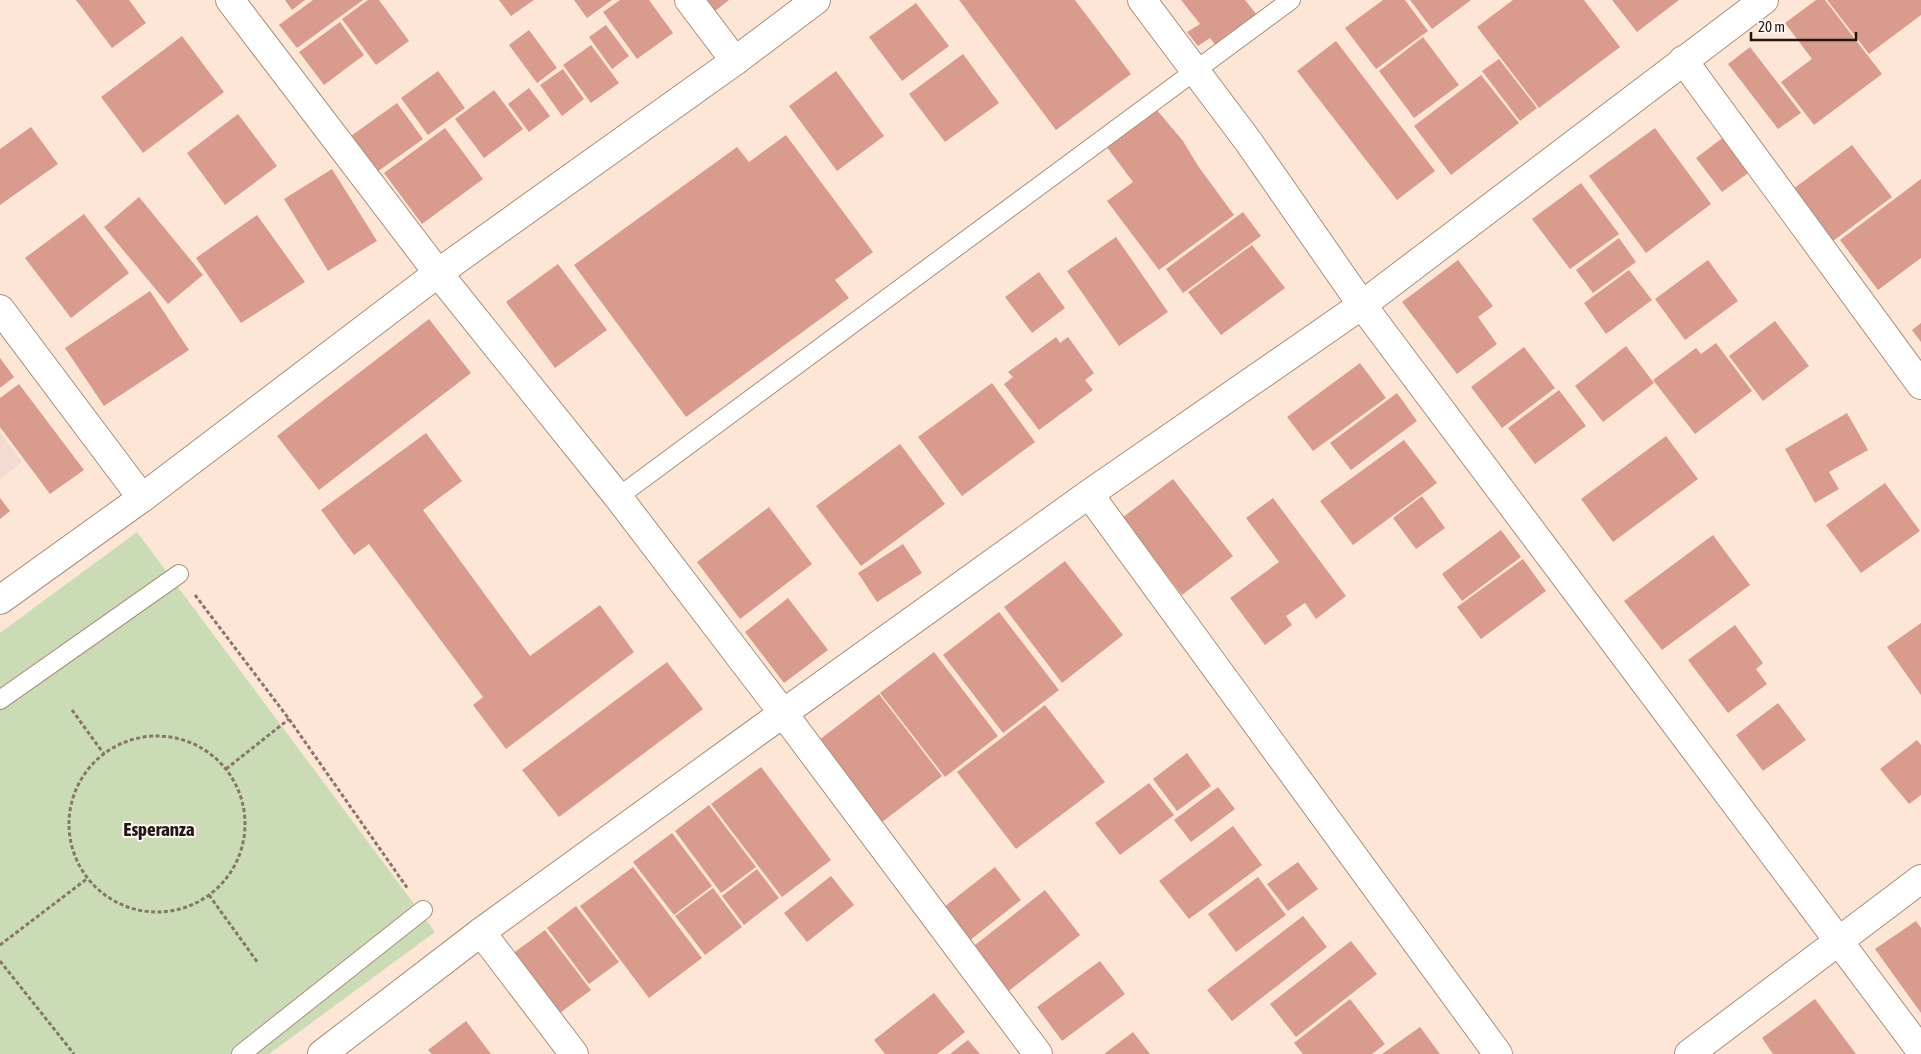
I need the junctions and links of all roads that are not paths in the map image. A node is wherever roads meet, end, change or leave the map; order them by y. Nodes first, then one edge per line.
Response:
1 (230, 0) edge
2 (689, 0) edge
3 (816, 0) edge
4 (1142, 0) edge
5 (1290, 0) edge
6 (1764, 0) edge
7 (1683, 60) junction
8 (735, 61) junction
9 (1195, 71) junction
10 (438, 273) junction
11 (1362, 305) junction
12 (0, 309) edge
13 (1921, 385) edge
14 (1089, 494) junction
15 (618, 497) junction
16 (142, 498) junction
17 (179, 574) road end
18 (0, 600) edge
19 (0, 700) edge
20 (783, 713) junction
21 (1921, 879) edge
22 (423, 910) road end
23 (481, 932) junction
24 (1840, 942) junction
25 (1921, 1051) edge
26 (241, 1054) edge
27 (322, 1054) edge
28 (574, 1054) edge
29 (1038, 1054) edge
30 (1498, 1054) edge
31 (1689, 1054) edge

1 - 10 street
2 - 8 street
3 - 8 street
4 - 9 street
5 - 9 lane
6 - 7 street
7 - 11 street
7 - 13 street
8 - 10 street
9 - 11 street
9 - 15 lane
10 - 15 street
10 - 16 street
11 - 14 street
11 - 24 street
12 - 16 street
14 - 20 street
14 - 30 street
15 - 20 street
16 - 18 street
17 - 19 lane
20 - 23 street
20 - 29 street
21 - 24 street
22 - 26 lane
23 - 27 street
23 - 28 street
24 - 25 street
24 - 31 street

